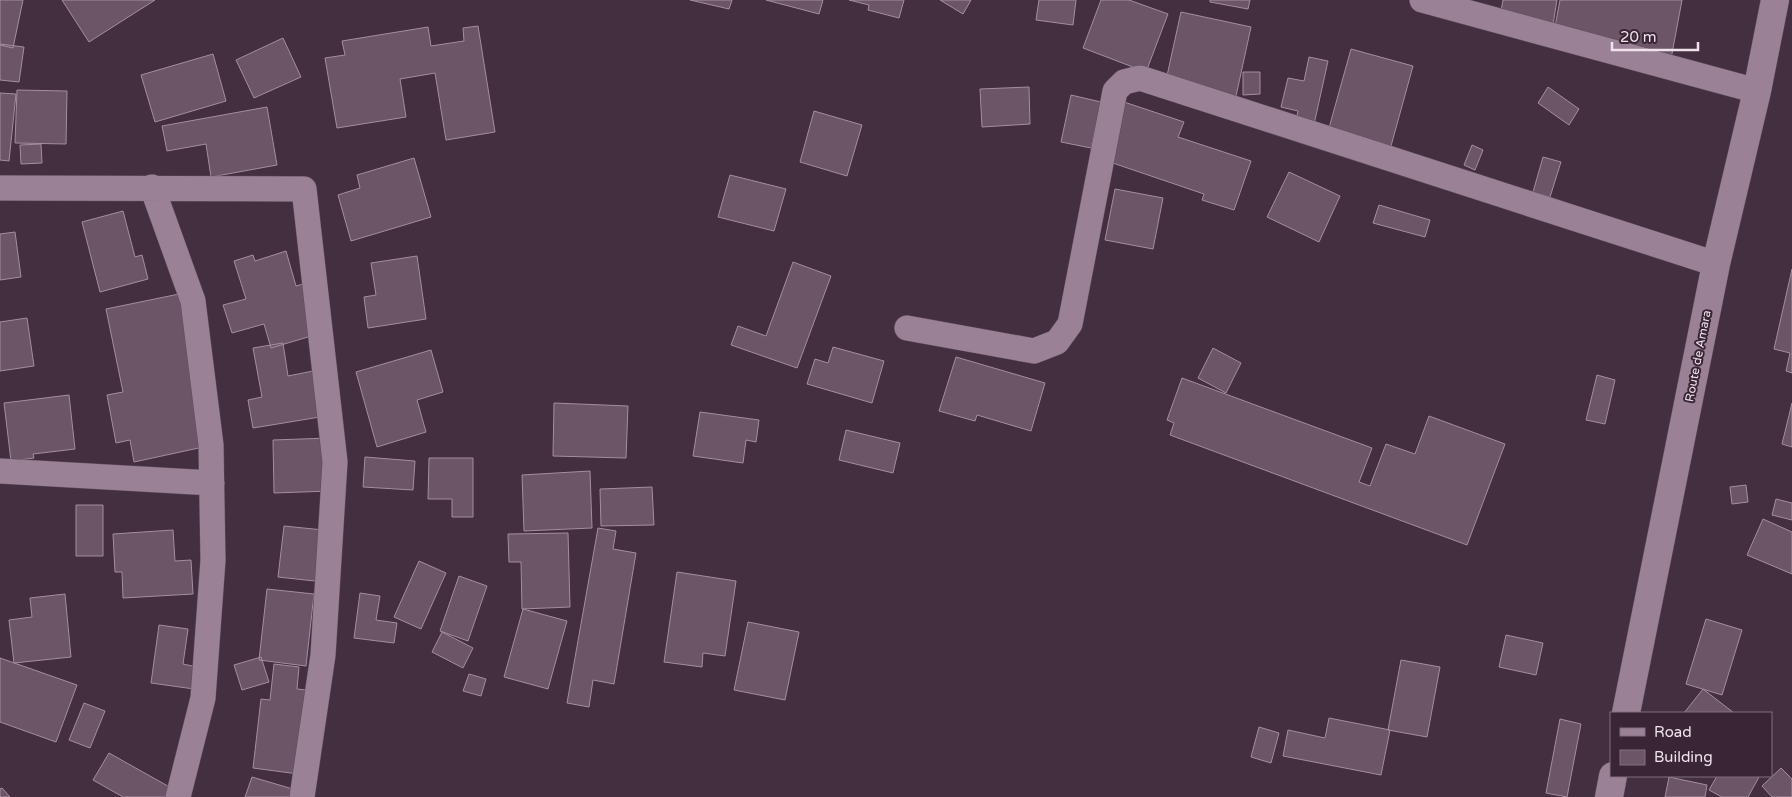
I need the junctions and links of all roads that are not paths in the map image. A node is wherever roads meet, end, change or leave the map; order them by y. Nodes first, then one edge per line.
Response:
1 (1422, 0) edge
2 (1775, 0) edge
3 (1757, 91) junction
4 (0, 188) edge
5 (152, 188) junction
6 (1716, 264) junction
7 (907, 328) dead end
8 (0, 471) edge
9 (212, 484) junction
10 (1626, 712) edge
11 (1613, 777) edge
12 (178, 797) edge
13 (302, 797) edge
14 (1609, 797) edge

1 - 3 street
2 - 3 street, Route de Amara
3 - 6 street, Route de Amara
4 - 5 street
5 - 9 street
5 - 13 street
6 - 7 street
6 - 10 street, Route de Amara
8 - 9 street
9 - 12 street
11 - 14 street

